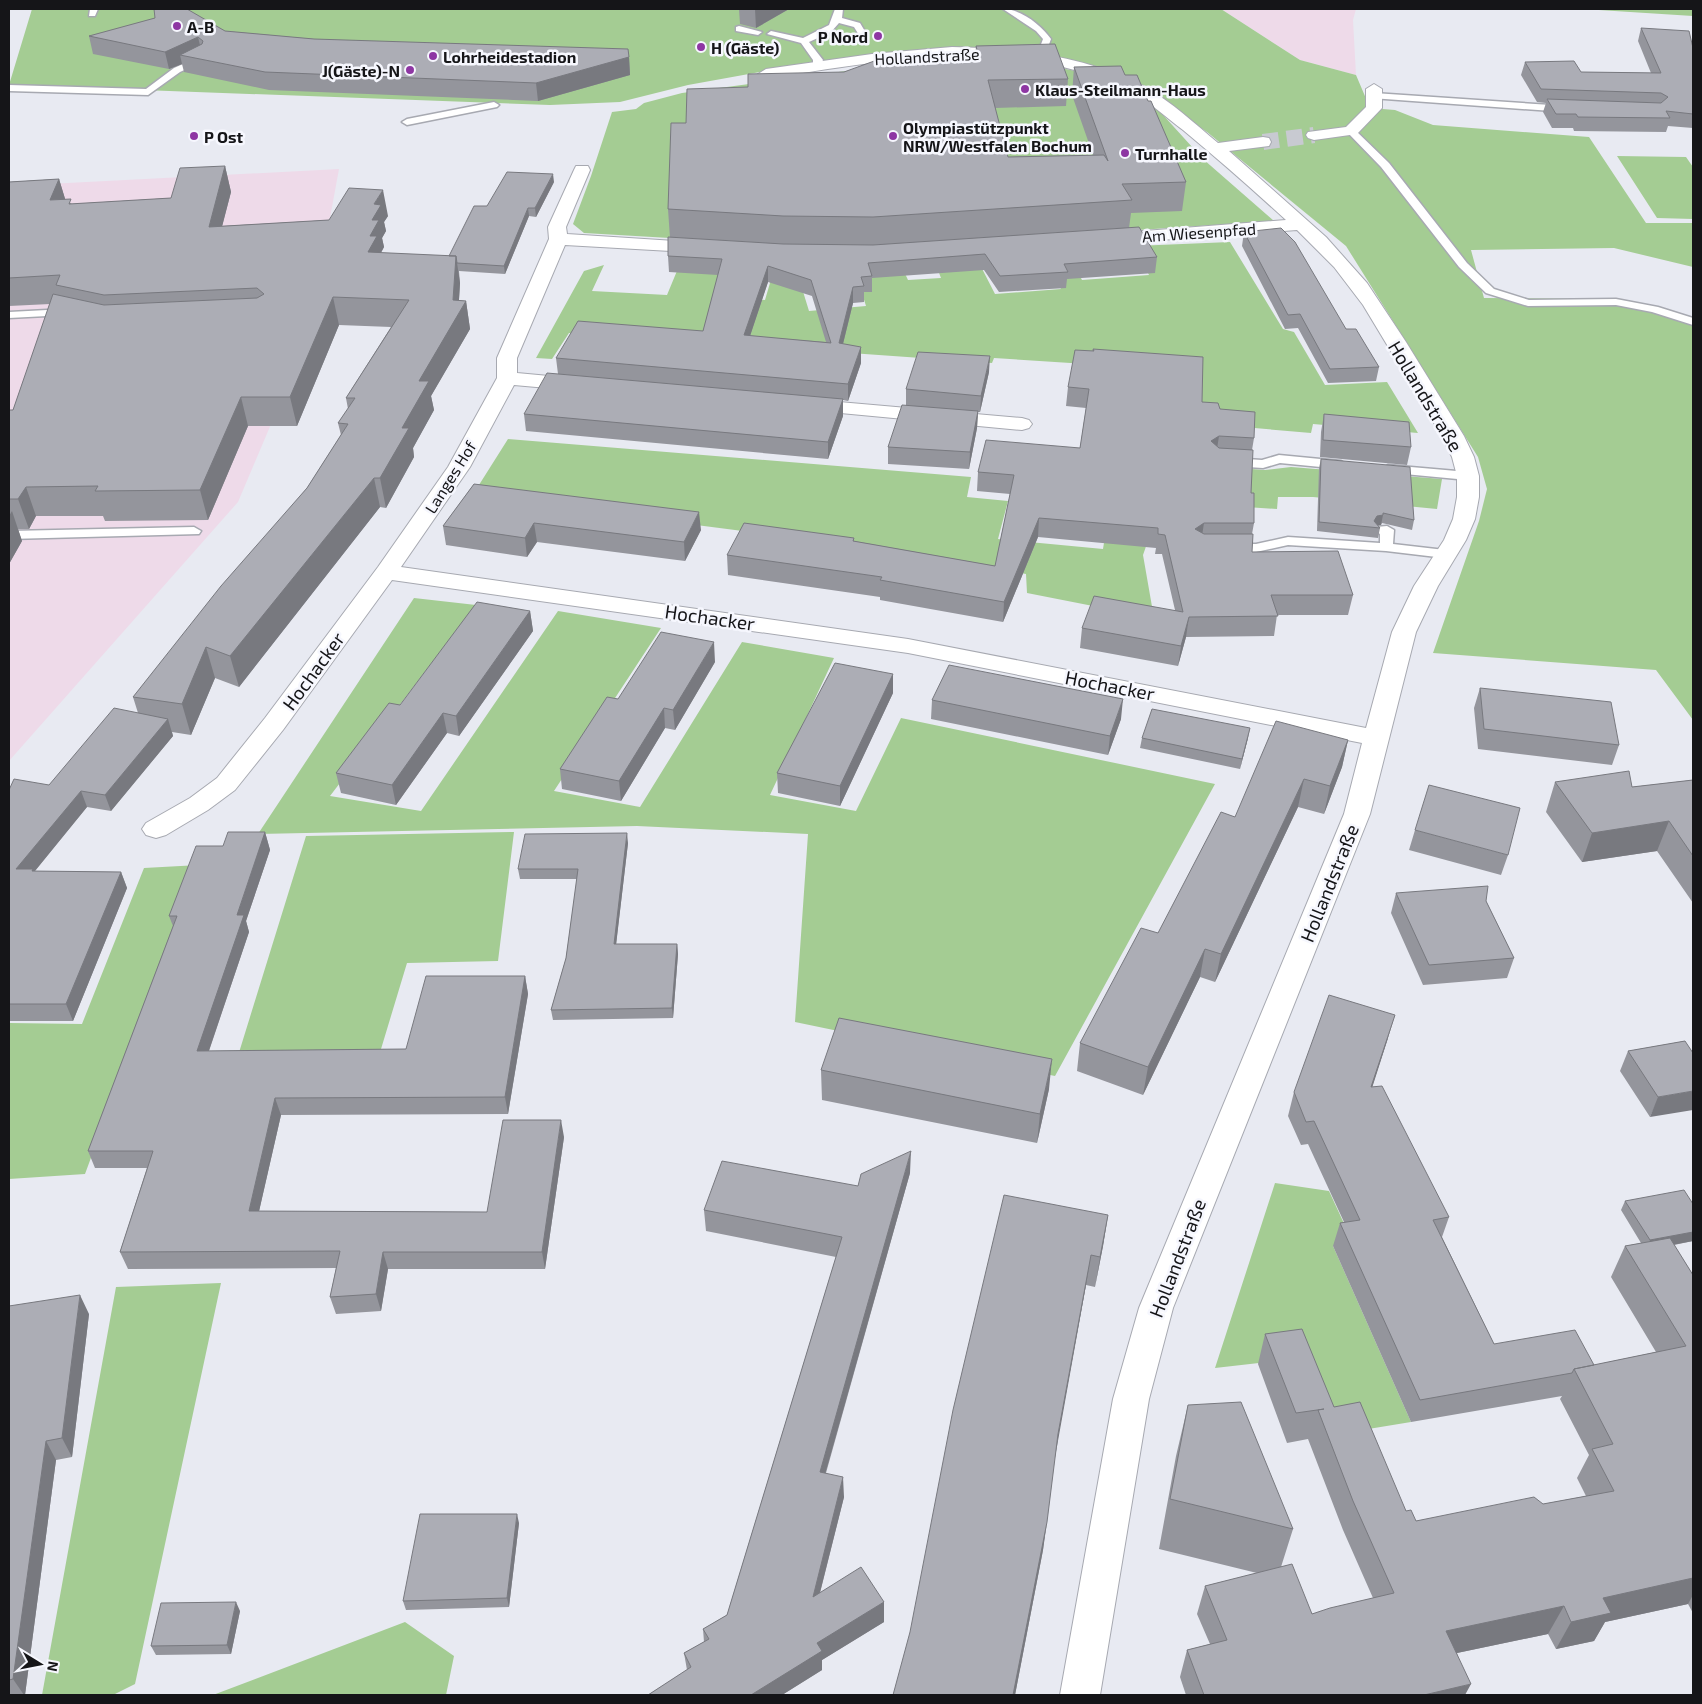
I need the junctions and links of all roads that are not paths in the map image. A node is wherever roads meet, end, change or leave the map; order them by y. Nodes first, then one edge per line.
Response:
1 (839, 9) edge
2 (1007, 9) edge
3 (838, 20) junction
4 (739, 28) dead end
5 (758, 32) dead end
6 (862, 33) dead end
7 (771, 34) dead end
8 (804, 41) junction
9 (201, 59) edge
10 (1032, 59) junction
11 (816, 66) junction
12 (766, 74) edge
13 (9, 88) edge
14 (1374, 92) joint
15 (494, 104) edge
16 (1576, 110) edge
17 (407, 122) dead end
18 (1351, 130) junction
19 (1314, 135) tunnel mouth
20 (1263, 142) tunnel mouth
21 (1215, 148) junction
22 (582, 170) dead end
23 (1302, 224) junction
24 (558, 239) junction
25 (1084, 240) edge
26 (725, 249) edge
27 (9, 315) edge
28 (84, 321) edge
29 (1693, 322) edge
30 (507, 378) junction
31 (596, 386) edge
32 (784, 403) edge
33 (1022, 424) dead end
34 (1216, 461) edge
35 (1359, 466) edge
36 (1378, 468) edge
37 (1468, 476) junction
38 (1381, 530) edge
39 (194, 531) dead end
40 (9, 535) edge
41 (1386, 547) junction
42 (1219, 548) edge
43 (1445, 554) junction
44 (386, 572) junction
45 (1376, 738) junction
46 (156, 829) dead end
47 (1080, 1695) edge

1 - 3 lane
2 - 10 lane
3 - 6 lane
3 - 8 lane
4 - 5 lane
7 - 8 lane
8 - 11 lane
9 - 13 lane
10 - 11 street, Hollandstraße
10 - 21 street, Hollandstraße
11 - 12 street, Hollandstraße
14 - 16 lane
14 - 18 street
15 - 17 lane
18 - 19 street
18 - 29 lane
20 - 21 street
21 - 23 street, Hollandstraße
22 - 24 street, Langes Hof
23 - 25 street, Am Wiesenpfad
23 - 37 street, Hollandstraße
24 - 26 street
24 - 30 street, Langes Hof
27 - 28 lane
30 - 31 street
30 - 44 street, Langes Hof
32 - 33 street
34 - 35 lane
36 - 37 lane
37 - 43 street, Hollandstraße
38 - 41 lane
39 - 40 lane
41 - 42 lane
41 - 43 lane
43 - 45 street, Hollandstraße
44 - 45 street, Hochacker
44 - 46 street, Hochacker
45 - 47 street, Hollandstraße

